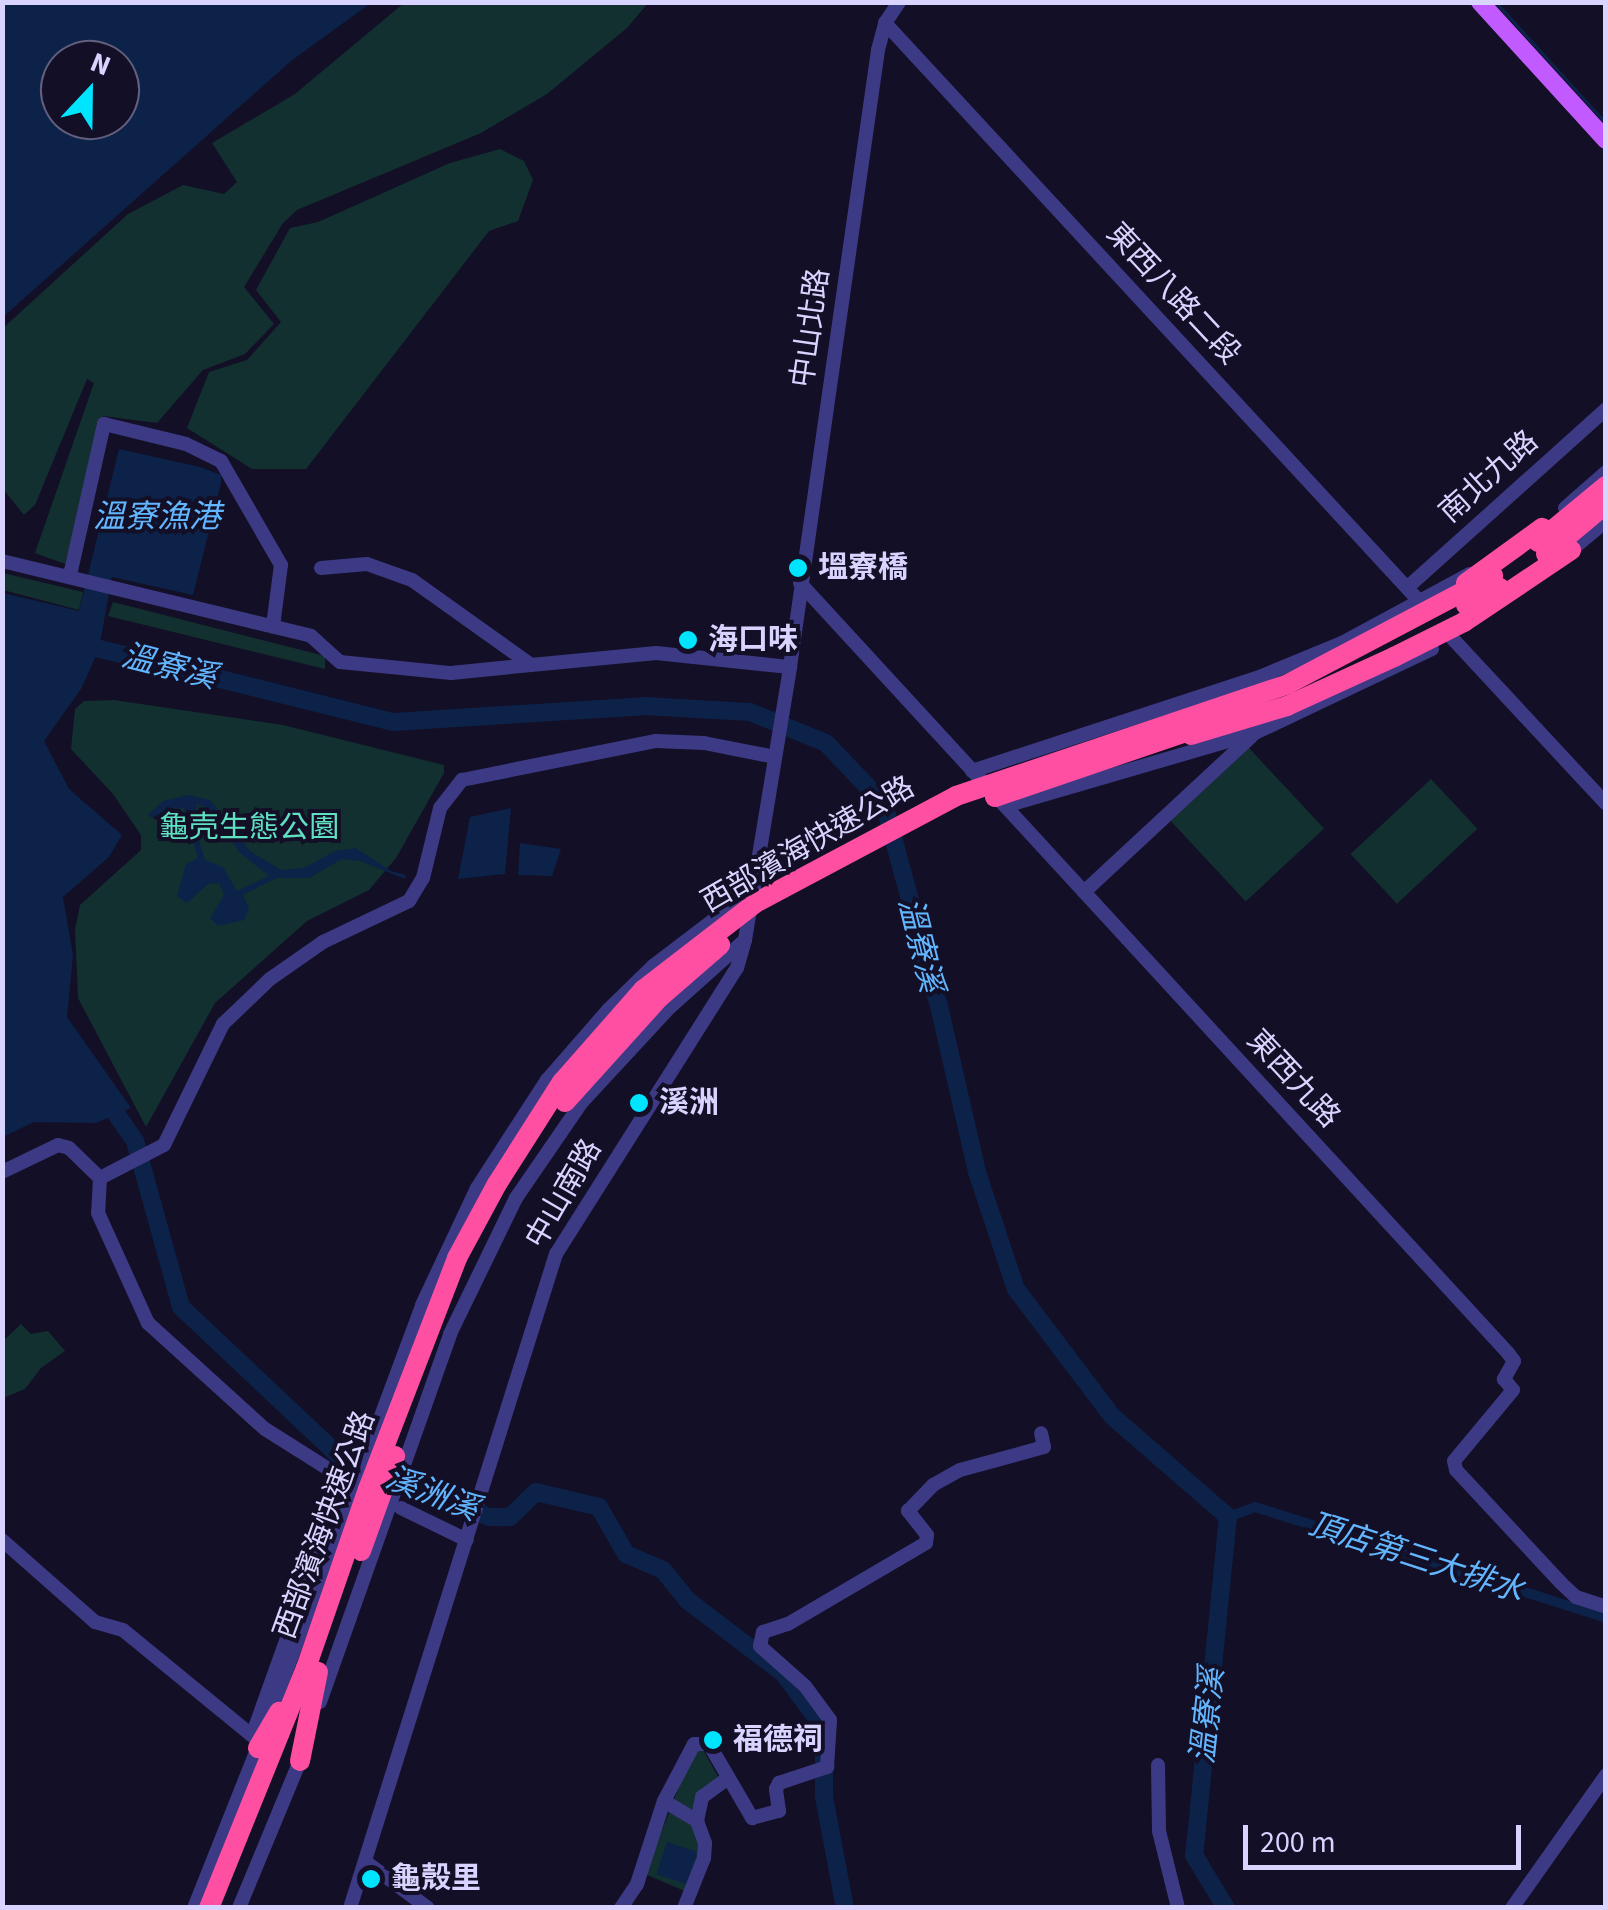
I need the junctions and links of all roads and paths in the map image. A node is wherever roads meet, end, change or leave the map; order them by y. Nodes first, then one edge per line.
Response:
1 (899, 2) edge
2 (1480, 2) edge
3 (885, 22) junction
4 (1606, 140) edge
5 (1606, 408) edge
6 (1606, 472) edge
7 (1606, 486) edge
8 (1606, 504) edge
9 (1606, 522) edge
10 (1542, 528) junction
11 (1571, 550) junction
12 (2, 561) edge
13 (322, 568) dead end
14 (70, 575) junction
15 (1496, 582) junction
16 (800, 583) junction
17 (1409, 586) junction
18 (1421, 603) junction
19 (273, 626) junction
20 (1452, 638) junction
21 (531, 665) junction
22 (790, 666) junction
23 (1255, 733) junction
24 (1139, 743) junction
25 (775, 757) junction
26 (972, 770) junction
27 (1606, 804) edge
28 (1006, 806) junction
29 (754, 889) junction
30 (1084, 892) junction
31 (745, 940) junction
32 (2, 1172) edge
33 (100, 1178) junction
34 (1042, 1433) dead end
35 (395, 1504) junction
36 (2, 1540) edge
37 (467, 1540) junction
38 (1606, 1607) edge
39 (312, 1670) junction
40 (255, 1740) junction
41 (300, 1761) junction
42 (1158, 1765) dead end
43 (1606, 1774) edge
44 (727, 1779) junction
45 (664, 1801) junction
46 (697, 1821) junction
47 (366, 1862) junction
48 (194, 1908) edge
49 (209, 1908) edge
50 (224, 1908) edge
51 (239, 1908) edge
52 (350, 1908) edge
53 (428, 1908) edge
54 (621, 1908) edge
55 (684, 1908) edge
56 (1178, 1908) edge
57 (1512, 1908) edge

1 - 3 street, 中山北路
2 - 4 main road
3 - 16 street, 中山北路
3 - 17 street, 東西八路二段
5 - 17 street, 南北九路
6 - 10 street
7 - 15 highway, 西部濱海快速公路
8 - 15 highway, 西部濱海快速公路
9 - 11 street
10 - 18 street
10 - 24 highway
11 - 20 street
11 - 24 highway
12 - 14 street
13 - 21 street
14 - 19 street
14 - 19 street
15 - 24 highway, 西部濱海快速公路, bridge
16 - 22 street, 中山北路
16 - 26 street, 東西九路
17 - 18 street, 東西八路二段
18 - 26 street
19 - 21 street
20 - 23 street
20 - 27 street
21 - 22 street
22 - 25 street, 中山北路
23 - 28 street
23 - 30 street
24 - 39 highway, 西部濱海快速公路, bridge
25 - 29 street, 中山南路
25 - 33 street
26 - 28 street, 東西九路
28 - 30 street, 東西九路
29 - 31 street, 中山南路
29 - 40 street
30 - 38 street, 東西九路
31 - 35 street
31 - 37 street, 中山南路
32 - 33 street
33 - 40 street
34 - 44 street
35 - 37 street
35 - 41 street
36 - 40 street
37 - 47 street
39 - 40 highway
39 - 41 highway
39 - 49 highway, 西部濱海快速公路
39 - 50 highway, 西部濱海快速公路
40 - 48 street
41 - 51 street
42 - 56 street
43 - 57 street
44 - 45 street
44 - 46 street
45 - 46 street
45 - 54 street
46 - 55 street
47 - 52 street
47 - 53 street

